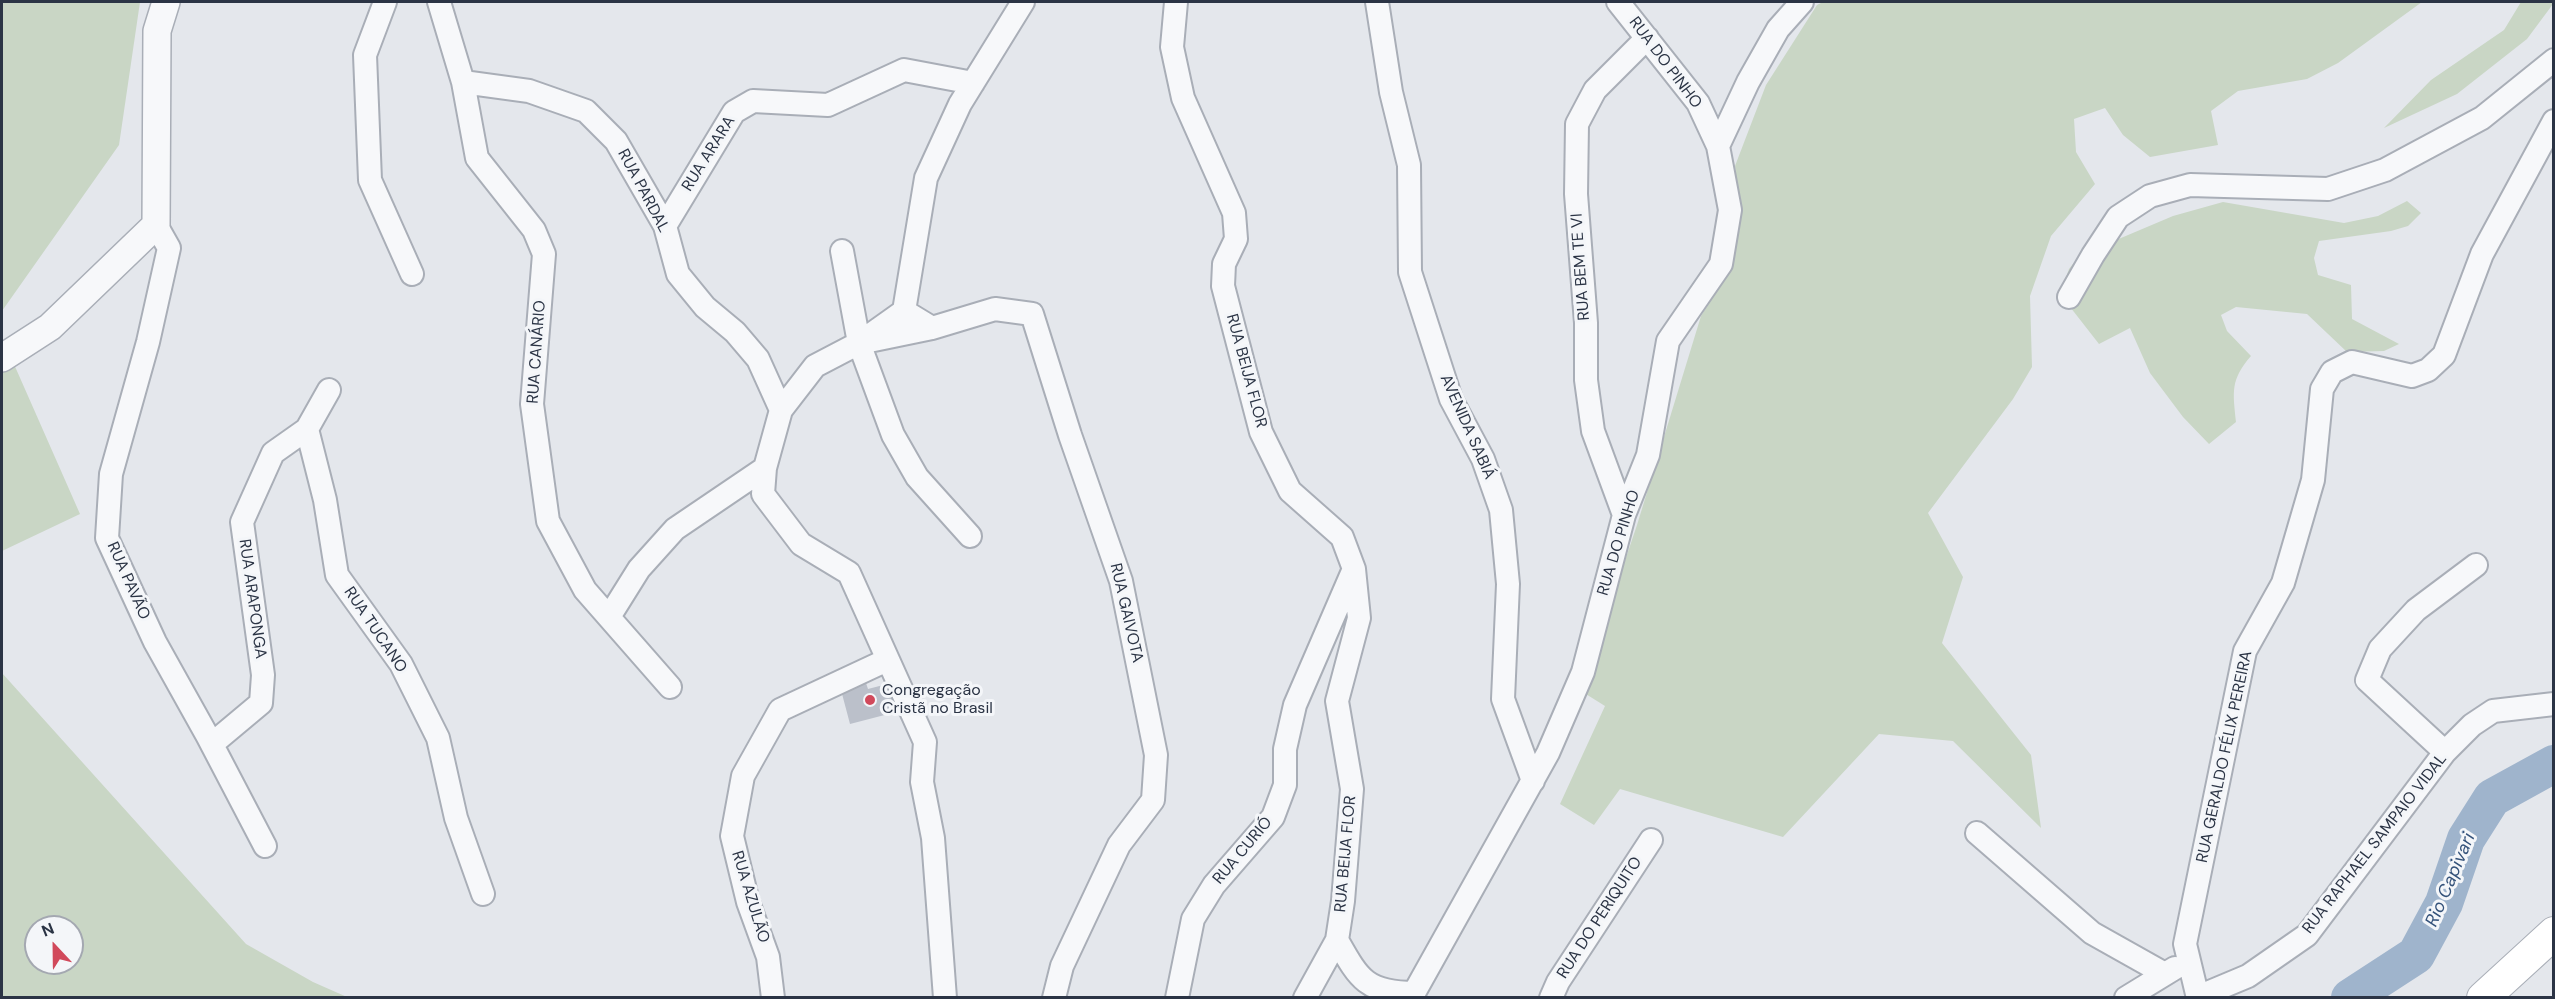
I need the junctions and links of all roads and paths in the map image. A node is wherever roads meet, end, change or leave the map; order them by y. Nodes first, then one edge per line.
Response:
1 (166, 2) edge
2 (385, 2) edge
3 (440, 2) edge
4 (1023, 2) edge
5 (1176, 2) edge
6 (1377, 2) edge
7 (1618, 2) edge
8 (1802, 2) edge
9 (1647, 38) junction
10 (2553, 60) edge
11 (463, 82) junction
12 (973, 83) junction
13 (2553, 121) edge
14 (1718, 146) junction
15 (156, 225) junction
16 (665, 226) junction
17 (842, 251) dead end
18 (412, 274) dead end
19 (2069, 297) dead end
20 (904, 311) junction
21 (932, 328) junction
22 (859, 344) junction
23 (2, 358) edge
24 (329, 390) dead end
25 (781, 410) junction
26 (307, 429) junction
27 (765, 468) junction
28 (1624, 515) junction
29 (970, 536) dead end
30 (2476, 565) dead end
31 (1354, 569) junction
32 (609, 618) junction
33 (887, 660) junction
34 (670, 687) dead end
35 (2553, 704) edge
36 (212, 744) junction
37 (2445, 752) junction
38 (1533, 782) junction
39 (1977, 832) dead end
40 (1652, 840) dead end
41 (264, 846) dead end
42 (483, 894) dead end
43 (2553, 933) edge
44 (1337, 940) junction
45 (2189, 959) junction
46 (2164, 974) junction
47 (2198, 997) edge
48 (773, 998) edge
49 (945, 998) edge
50 (1054, 998) edge
51 (1177, 998) edge
52 (1305, 998) edge
53 (1551, 998) edge
54 (2126, 998) edge
55 (2483, 998) edge

1 - 15 street
2 - 18 street
3 - 11 street, RUA CANÁRIO
4 - 12 street
5 - 31 street, RUA BEIJA FLOR
6 - 38 street, AVENIDA SABIÁ
7 - 9 street, RUA DO PINHO
8 - 14 street
9 - 14 street, RUA DO PINHO
9 - 28 street, RUA BEM TE VI
10 - 19 street
11 - 16 street, RUA PARDAL
11 - 32 street, RUA CANÁRIO
12 - 16 street, RUA ARARA
12 - 20 street
13 - 45 street, RUA GERALDO FÉLIX PEREIRA
14 - 28 street, RUA DO PINHO
15 - 23 street
15 - 36 street, RUA PAVÃO
16 - 25 street, RUA PARDAL
17 - 22 street
20 - 21 street
20 - 22 street
21 - 22 street
21 - 50 street, RUA GAIVOTA
22 - 25 street
22 - 29 street
24 - 26 street, RUA ARAPONGA
25 - 27 street
26 - 36 street, RUA ARAPONGA
26 - 42 street, RUA TUCANO
27 - 32 street
27 - 33 street
28 - 38 street, RUA DO PINHO
30 - 37 street
31 - 44 street, RUA BEIJA FLOR
31 - 51 street, RUA CURIÓ
32 - 34 street, RUA CANÁRIO
33 - 48 street, RUA AZULÃO
33 - 49 street
35 - 37 street, RUA RAPHAEL SAMPAIO VIDAL
36 - 41 street, RUA PAVÃO
37 - 47 street, RUA RAPHAEL SAMPAIO VIDAL
38 - 44 street, RUA DO PINHO
39 - 46 street
40 - 53 street, RUA DO PERIQUITO
43 - 55 main road
44 - 52 street, RUA BEIJA FLOR
45 - 46 street
45 - 47 street, RUA GERALDO FÉLIX PEREIRA
46 - 54 street

